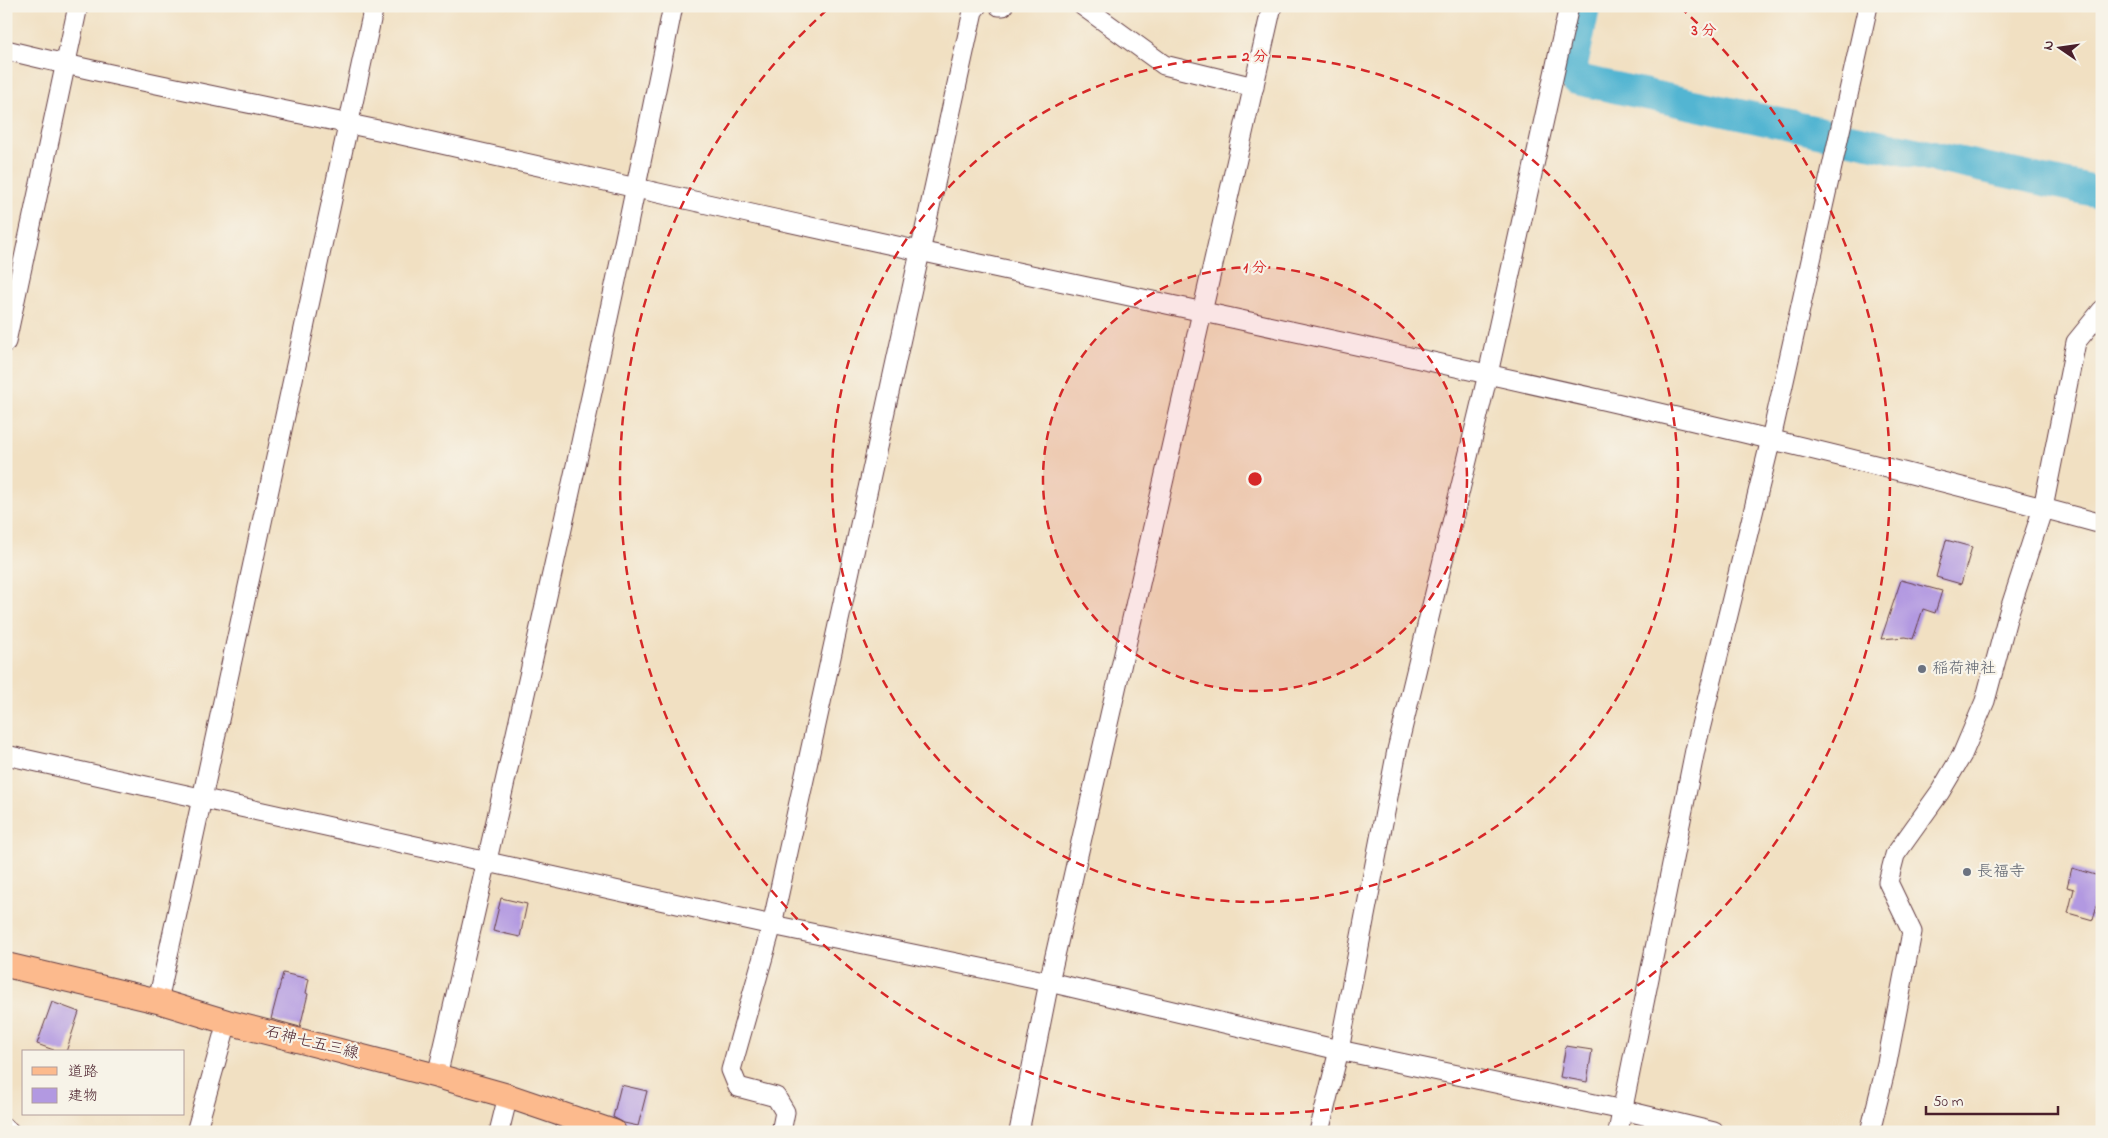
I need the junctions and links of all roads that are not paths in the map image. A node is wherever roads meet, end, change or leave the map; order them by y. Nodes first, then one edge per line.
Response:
1 (78, 6) edge
2 (374, 6) edge
3 (673, 6) edge
4 (977, 6) edge
5 (999, 6) edge
6 (1003, 6) edge
7 (1083, 6) edge
8 (1272, 6) edge
9 (1569, 6) edge
10 (1868, 6) edge
11 (6, 50) edge
12 (66, 65) junction
13 (1254, 87) junction
14 (348, 124) junction
15 (636, 187) junction
16 (920, 251) junction
17 (2102, 310) edge
18 (1203, 311) junction
19 (6, 342) edge
20 (1488, 374) junction
21 (1771, 439) junction
22 (2043, 508) junction
23 (2102, 524) edge
24 (6, 755) edge
25 (203, 797) junction
26 (487, 861) junction
27 (772, 925) junction
28 (6, 965) edge
29 (1049, 982) junction
30 (158, 1001) junction
31 (227, 1022) junction
32 (1339, 1050) junction
33 (437, 1076) junction
34 (508, 1096) junction
35 (1623, 1110) junction
36 (6, 1129) edge
37 (10, 1132) edge
38 (196, 1132) edge
39 (499, 1132) edge
40 (614, 1132) edge
41 (781, 1132) edge
42 (1019, 1132) edge
43 (1319, 1132) edge
44 (1618, 1132) edge
45 (1714, 1132) edge
46 (1870, 1132) edge

1 - 12 street
2 - 14 street
3 - 15 street
4 - 16 street
5 - 6 street
7 - 13 street
8 - 13 street
9 - 20 street
10 - 21 street
11 - 12 street
12 - 14 street
12 - 19 street
13 - 18 street
14 - 15 street
14 - 25 street
15 - 16 street
15 - 26 street
16 - 18 street
16 - 27 street
17 - 22 street
18 - 20 street
18 - 29 street
20 - 21 street
20 - 32 street
21 - 22 street
21 - 35 street
22 - 23 street
22 - 46 street
24 - 25 street
25 - 26 street
25 - 30 street
26 - 27 street
26 - 33 street
27 - 29 street
27 - 41 street
28 - 30 main road, 石神七五三線
29 - 32 street
29 - 42 street
30 - 31 main road, 石神七五三線
31 - 33 main road, 石神七五三線
31 - 38 street
32 - 35 street
32 - 43 street
33 - 34 main road, 石神七五三線
34 - 39 street
34 - 40 main road, 石神七五三線
35 - 44 street
35 - 45 street
36 - 37 street

